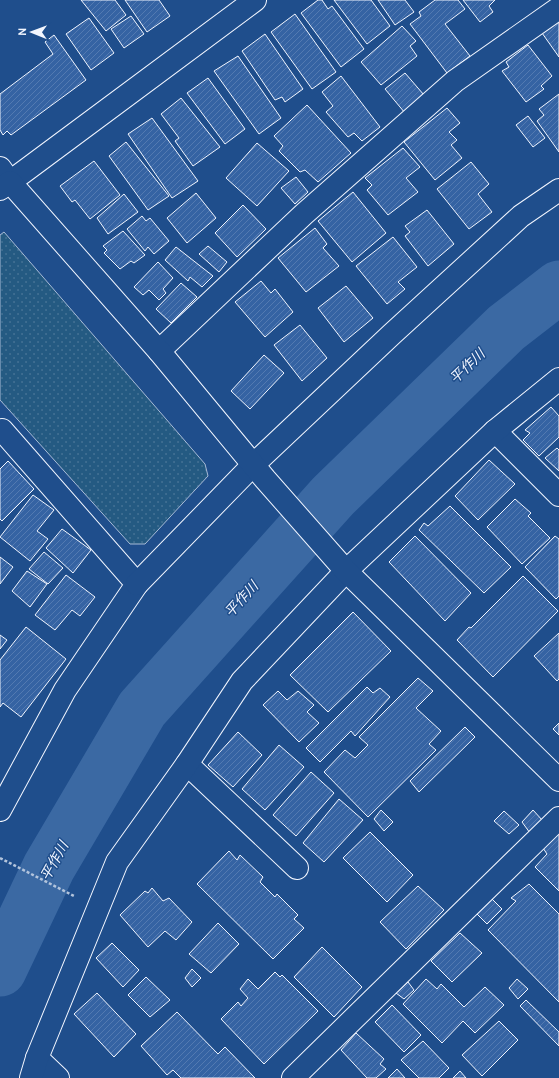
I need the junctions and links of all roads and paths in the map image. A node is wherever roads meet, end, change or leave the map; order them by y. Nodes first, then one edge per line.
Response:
1 (255, 0) edge
2 (559, 8) edge
3 (3, 180) edge
4 (559, 190) edge
5 (159, 351) junction
6 (559, 378) edge
7 (1, 430) edge
8 (495, 431) junction
9 (259, 472) junction
10 (559, 495) edge
11 (343, 567) junction
12 (137, 584) junction
13 (187, 764) junction
14 (559, 780) edge
15 (0, 810) edge
16 (559, 818) edge
17 (0, 858) edge
18 (297, 868) dead end
19 (80, 899) dead end
20 (37, 1058) junction
21 (30, 1078) edge
22 (58, 1078) edge
23 (293, 1078) edge

1 - 3 street
2 - 5 street
3 - 5 street
4 - 9 street
5 - 9 street
6 - 8 street
7 - 12 street
8 - 10 street
8 - 11 street
9 - 11 street
9 - 12 street
11 - 13 street
11 - 14 street
12 - 15 street
13 - 18 street
13 - 20 street
16 - 23 street
17 - 19 path
20 - 21 street
20 - 22 street

